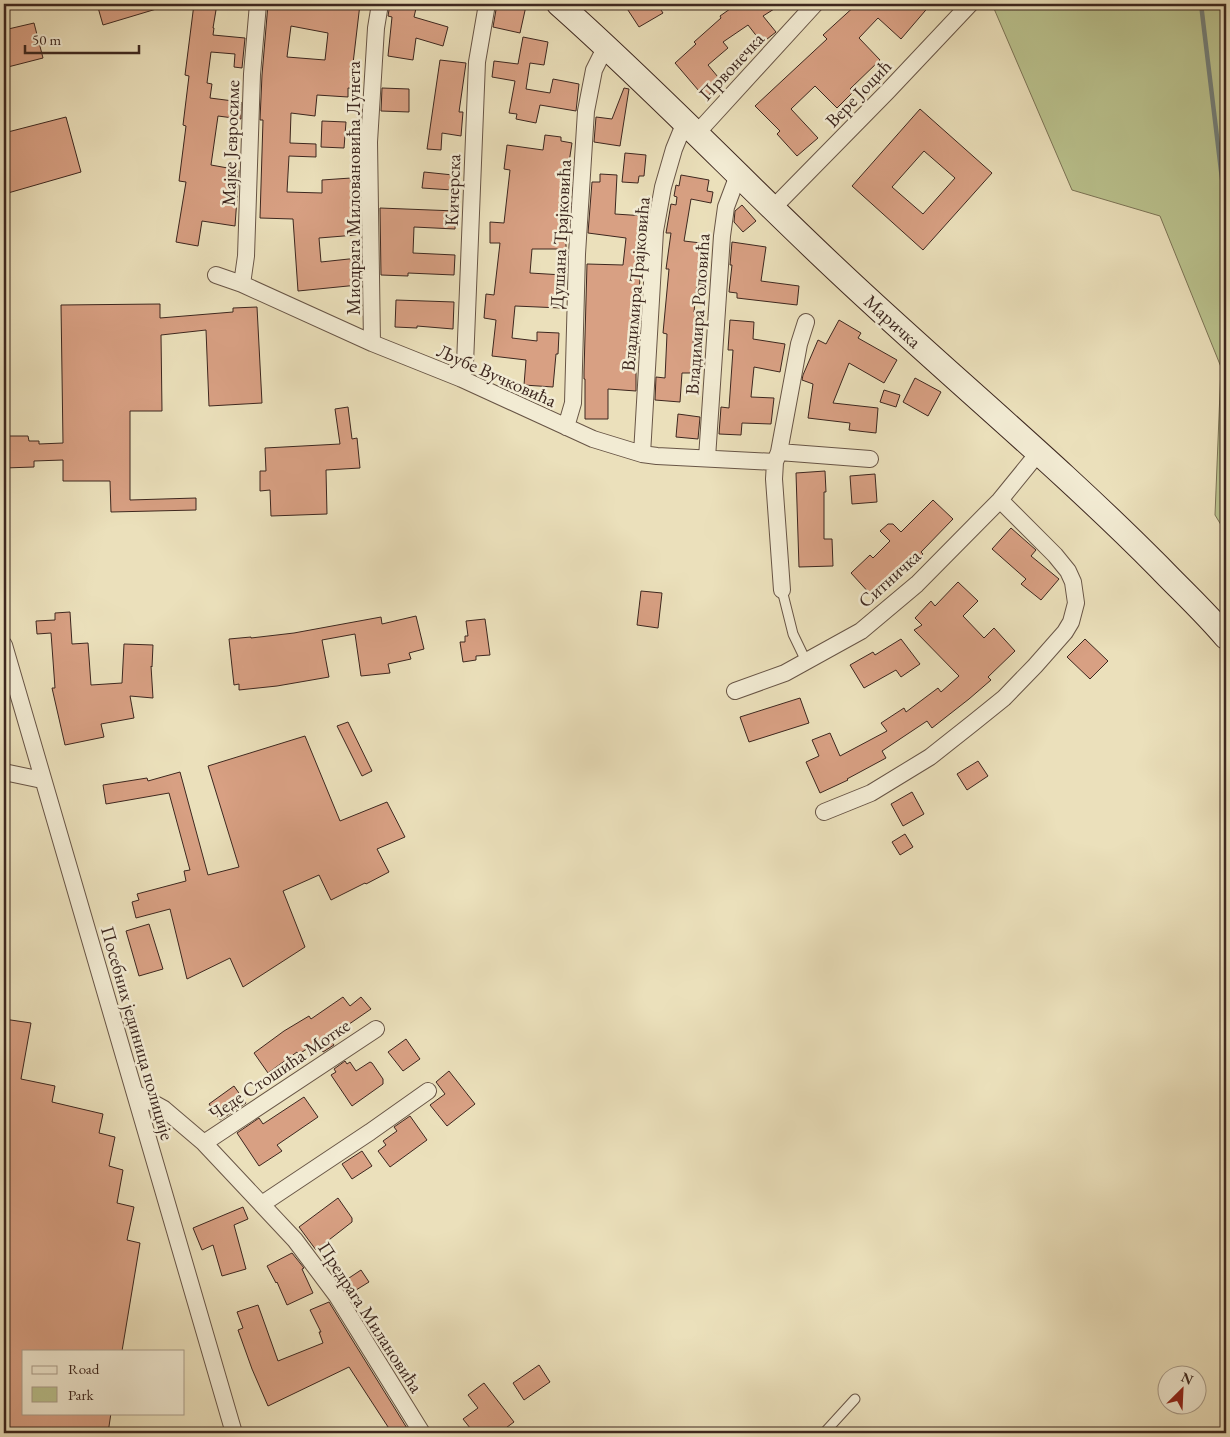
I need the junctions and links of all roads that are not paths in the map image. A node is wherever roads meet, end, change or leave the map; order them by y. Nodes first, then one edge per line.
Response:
1 (258, 4) edge
2 (380, 4) edge
3 (487, 4) edge
4 (560, 4) edge
5 (816, 4) edge
6 (970, 4) edge
7 (606, 46) junction
8 (691, 127) junction
9 (738, 175) junction
10 (773, 208) junction
11 (216, 275) dead end
12 (242, 284) junction
13 (806, 322) dead end
14 (372, 343) junction
15 (462, 379) junction
16 (566, 427) junction
17 (1038, 452) junction
18 (642, 454) junction
19 (777, 457) junction
20 (706, 458) junction
21 (870, 459) dead end
22 (1000, 500) junction
23 (782, 590) joint
24 (1226, 637) edge
25 (4, 645) edge
26 (806, 661) junction
27 (735, 691) dead end
28 (4, 772) edge
29 (42, 780) junction
30 (824, 812) dead end
31 (376, 1029) dead end
32 (428, 1091) dead end
33 (135, 1093) junction
34 (204, 1143) junction
35 (262, 1204) junction
36 (855, 1399) dead end
37 (234, 1433) edge
38 (422, 1433) edge
39 (824, 1433) edge

1 - 12 street, Мајке Јевросиме
2 - 14 street, Миодрага Миловановића Лунета
3 - 15 street, Кичерска
4 - 7 street, Маричка
5 - 8 street, Првонечка
6 - 10 street, Вере Јоцић
7 - 8 street, Маричка
7 - 16 street, Душана Трајковића
8 - 9 street, Маричка
8 - 18 street, Владимира Трајковића
9 - 10 street, Маричка
9 - 20 street, Владимира Роловића
10 - 17 street, Маричка
11 - 12 street, Љубе Вучковића
12 - 14 street, Љубе Вучковића
13 - 19 street
14 - 15 street, Љубе Вучковића
15 - 16 street, Љубе Вучковића
16 - 18 street, Љубе Вучковића
17 - 22 street, Ситничка
17 - 24 street, Маричка
18 - 20 street, Љубе Вучковића
19 - 20 street, Љубе Вучковића
19 - 21 street, Љубе Вучковића
19 - 23 street
22 - 26 street, Ситничка
22 - 30 street
23 - 26 lane
25 - 29 street, Посебних јединица полиције
26 - 27 street, Ситничка
28 - 29 street
29 - 33 street, Посебних јединица полиције
31 - 34 street, Чеде Стошића Мотке
32 - 35 street
33 - 34 street, Предрага Милановића
33 - 37 street, Посебних јединица полиције
34 - 35 street, Предрага Милановића
35 - 38 street, Предрага Милановића
36 - 39 lane

